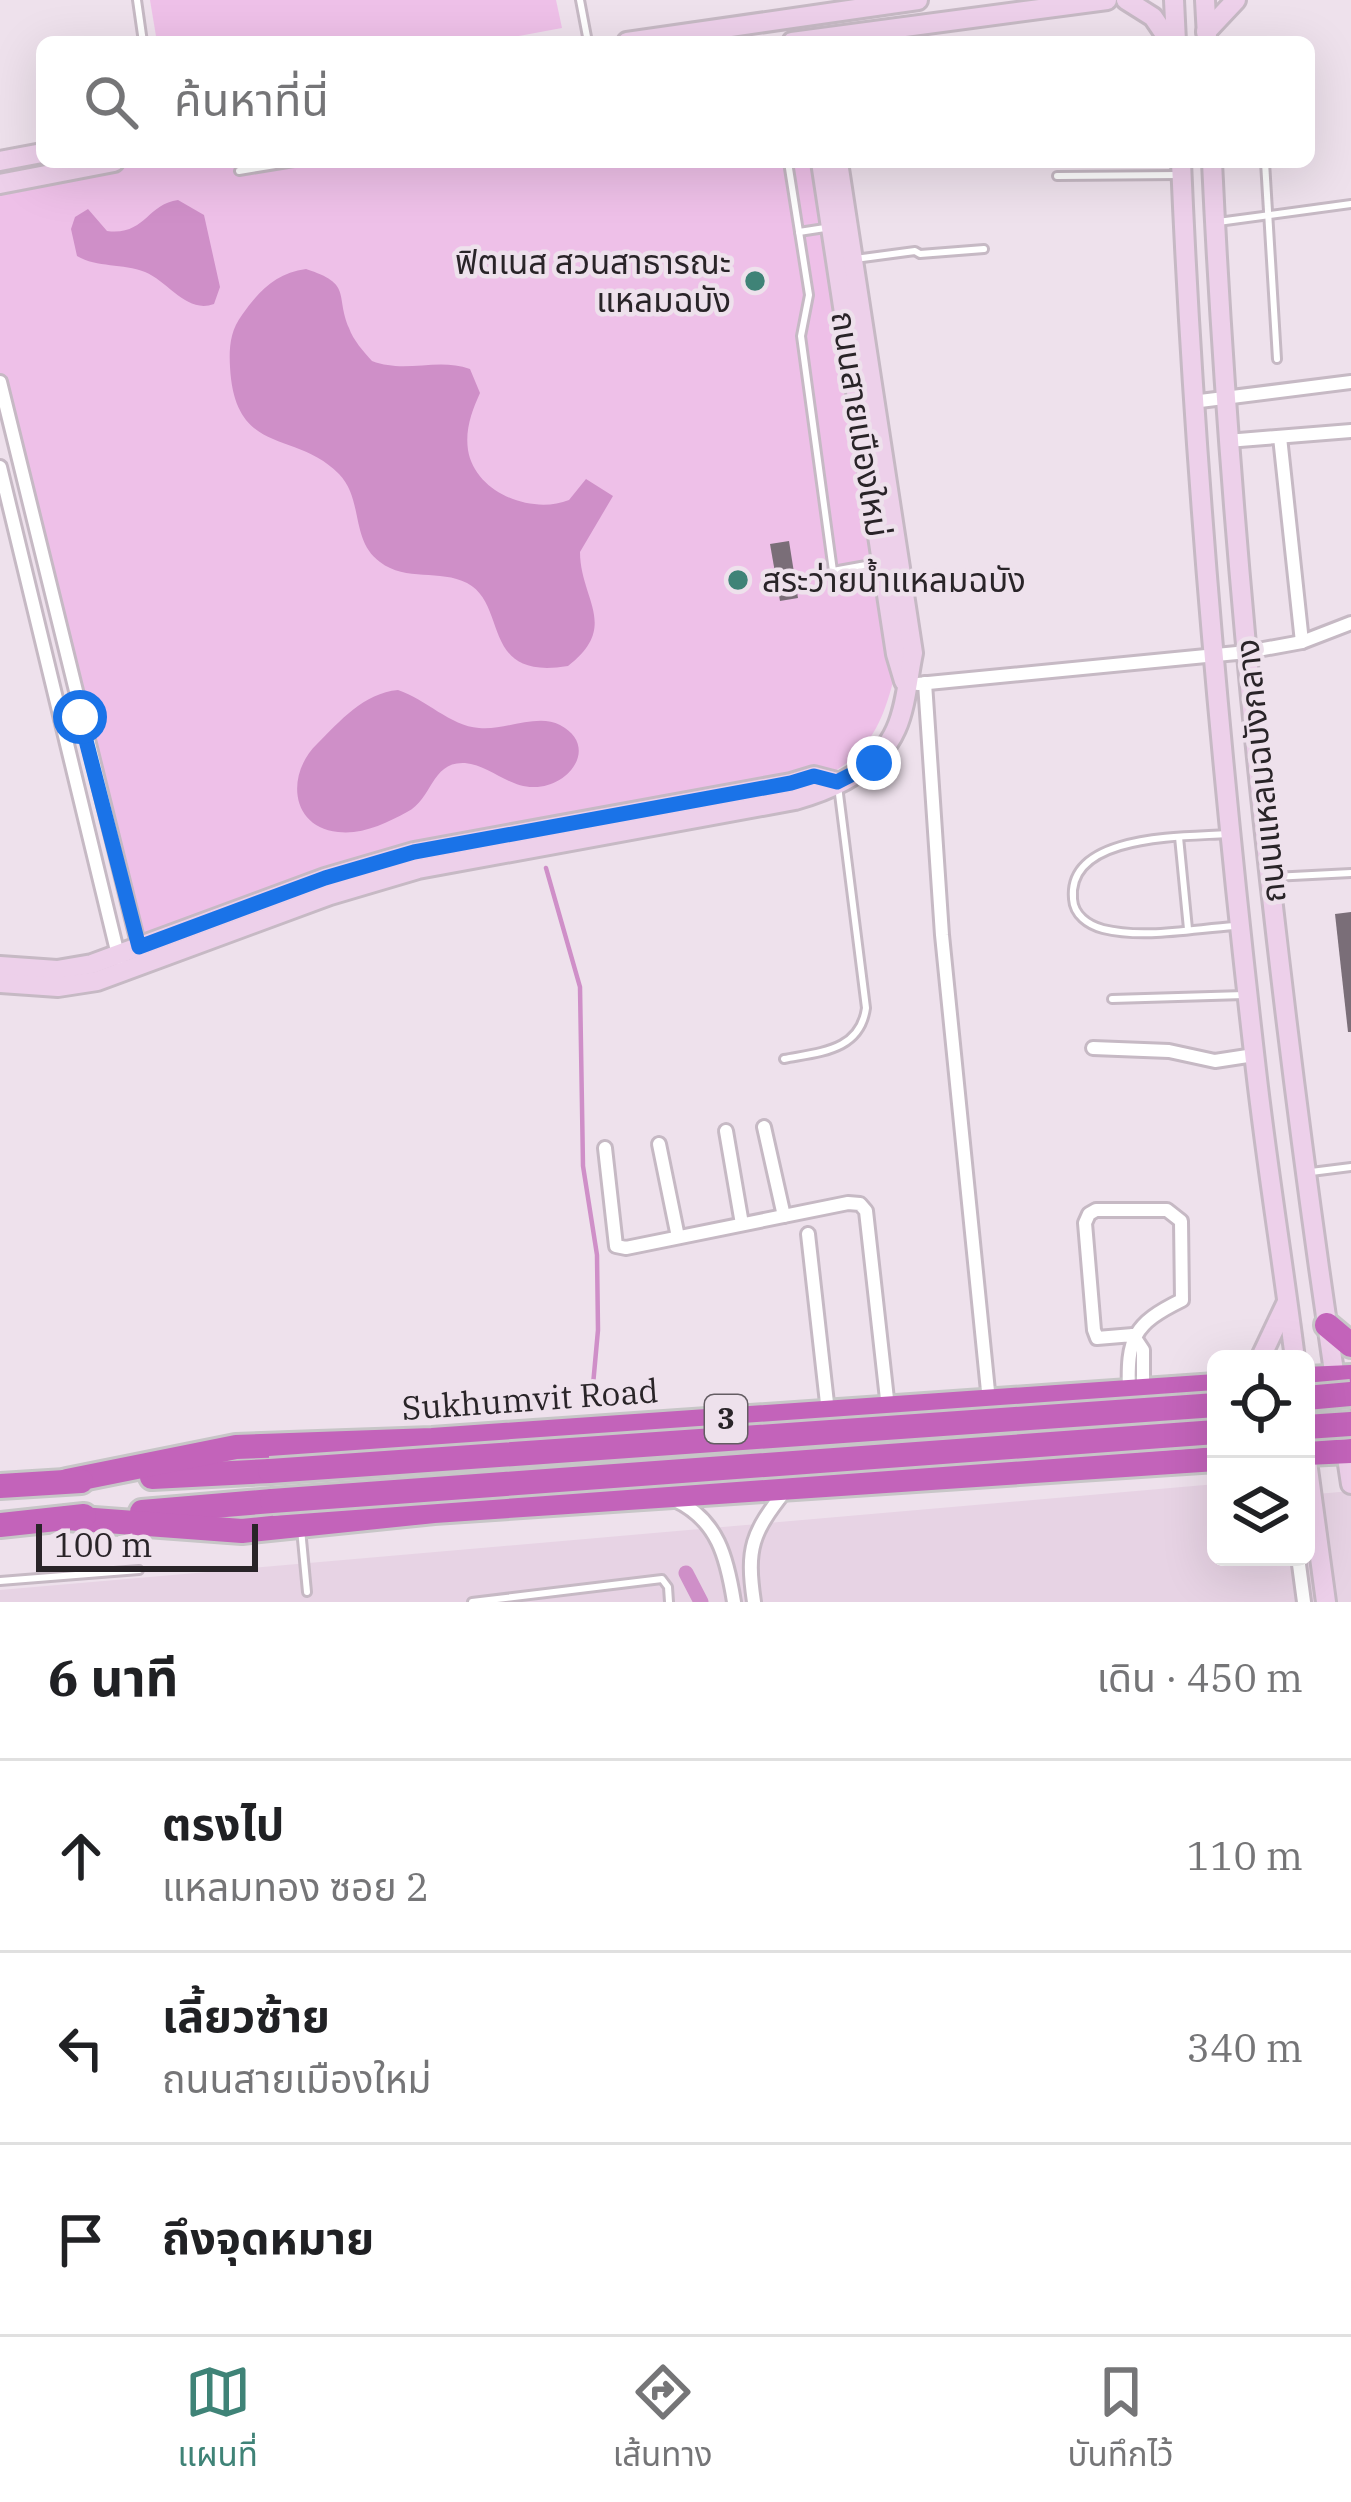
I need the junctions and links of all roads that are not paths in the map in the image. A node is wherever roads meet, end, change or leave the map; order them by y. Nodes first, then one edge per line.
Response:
1 (137, 0) edge
2 (580, 0) edge
3 (919, 0) edge
4 (1107, 0) edge
5 (1126, 0) edge
6 (1174, 0) edge
7 (1205, 0) edge
8 (1236, 0) edge
9 (809, 8) edge
10 (142, 36) edge
11 (587, 36) edge
12 (659, 36) edge
13 (848, 36) edge
14 (1168, 36) edge
15 (1173, 36) edge
16 (1207, 36) edge
17 (1208, 36) edge
18 (36, 153) edge
19 (0, 160) edge
20 (83, 168) edge
21 (257, 168) edge
22 (789, 168) edge
23 (823, 168) edge
24 (838, 168) edge
25 (1212, 168) edge
26 (1265, 168) edge
27 (1181, 169) edge
28 (239, 171) dead end
29 (1058, 176) dead end
30 (0, 184) edge
31 (1351, 205) edge
32 (1269, 216) junction
33 (1215, 222) junction
34 (839, 226) junction
35 (799, 232) junction
36 (984, 249) dead end
37 (852, 259) junction
38 (1277, 359) dead end
39 (0, 382) edge
40 (1351, 382) edge
41 (1223, 398) junction
42 (1192, 402) junction
43 (1351, 431) edge
44 (1280, 437) junction
45 (1227, 441) junction
46 (0, 467) edge
47 (34, 527) junction
48 (16, 533) junction
49 (891, 562) junction
50 (1351, 622) edge
51 (1302, 642) junction
52 (1247, 652) junction
53 (1212, 656) junction
54 (915, 684) junction
55 (837, 782) junction
56 (1230, 834) junction
57 (1179, 837) junction
58 (1351, 873) edge
59 (1270, 877) junction
60 (1240, 926) junction
61 (1188, 929) junction
62 (141, 956) junction
63 (120, 963) junction
64 (0, 965) edge
65 (0, 983) edge
66 (1248, 994) junction
67 (1112, 999) dead end
68 (1093, 1048) dead end
69 (784, 1059) dead end
70 (1256, 1065) junction
71 (1292, 1069) junction
72 (764, 1127) dead end
73 (726, 1132) dead end
74 (659, 1144) dead end
75 (605, 1148) dead end
76 (1351, 1167) edge
77 (1307, 1173) junction
78 (784, 1216) junction
79 (742, 1224) junction
80 (808, 1234) dead end
81 (678, 1237) junction
82 (1321, 1274) junction
83 (1285, 1278) junction
84 (1288, 1299) junction
85 (1327, 1325) junction
86 (1133, 1335) junction
87 (1351, 1345) edge
88 (1264, 1350) edge
89 (1294, 1350) edge
90 (1315, 1380) edge
91 (1346, 1383) edge
92 (1207, 1387) edge
93 (1137, 1391) junction
94 (1315, 1395) edge
95 (989, 1401) junction
96 (1207, 1406) edge
97 (895, 1408) junction
98 (828, 1412) junction
99 (1351, 1424) edge
100 (1315, 1426) edge
101 (1207, 1433) edge
102 (1348, 1451) edge
103 (1315, 1453) edge
104 (1307, 1458) edge
105 (1207, 1461) edge
106 (67, 1481) junction
107 (906, 1481) junction
108 (1351, 1484) edge
109 (0, 1486) edge
110 (786, 1490) junction
111 (666, 1496) junction
112 (68, 1518) junction
113 (0, 1525) edge
114 (300, 1525) junction
115 (1299, 1566) edge
116 (139, 1570) dead end
117 (0, 1581) edge
118 (307, 1592) dead end
119 (474, 1602) edge
120 (669, 1602) edge
121 (734, 1602) edge
122 (754, 1602) edge
123 (1304, 1602) edge
124 (1326, 1602) edge

1 - 10 lane
2 - 11 lane
3 - 9 street
4 - 13 street
5 - 14 street
6 - 15 street
7 - 16 street
8 - 17 street
9 - 12 street
18 - 19 street
20 - 30 street
21 - 28 lane
22 - 35 lane
23 - 34 street, ถนนสายเมืองใหม่
24 - 34 street, ถนนสายเมืองใหม่
25 - 33 street, ถนนแหลมฉบังกลาง
26 - 32 lane
27 - 29 lane
27 - 42 street, ถนนแหลมฉบังกลาง
31 - 32 lane
32 - 33 lane
32 - 38 lane
33 - 41 street, ถนนแหลมฉบังกลาง
34 - 35 lane
34 - 37 street, ถนนสายเมืองใหม่
34 - 49 street, ถนนสายเมืองใหม่
35 - 49 lane
36 - 37 lane
37 - 49 street, ถนนสายเมืองใหม่
39 - 47 street
40 - 41 street
41 - 42 street
41 - 45 street, ถนนแหลมฉบังกลาง
42 - 53 street, ถนนแหลมฉบังกลาง
43 - 44 street
44 - 45 street
44 - 51 street
45 - 52 street, ถนนแหลมฉบังกลาง
46 - 48 street
47 - 48 street
47 - 62 street
48 - 63 street
49 - 54 street, ถนนสายเมืองใหม่
50 - 51 street
51 - 52 street
52 - 53 street
52 - 59 street, ถนนแหลมฉบังกลาง
53 - 54 street
53 - 56 street, ถนนแหลมฉบังกลาง
54 - 55 street, ถนนสายเมืองใหม่
54 - 95 street
55 - 62 street
55 - 69 lane
56 - 57 lane
56 - 60 street, ถนนแหลมฉบังกลาง
57 - 61 lane
57 - 61 lane
58 - 59 lane
59 - 71 street, ถนนแหลมฉบังกลาง
60 - 61 lane
60 - 66 street, ถนนแหลมฉบังกลาง
62 - 63 street
63 - 64 street
63 - 65 street
66 - 67 lane
66 - 70 street, ถนนแหลมฉบังกลาง
68 - 70 street
70 - 71 street
70 - 83 street, ถนนแหลมฉบังกลาง
71 - 77 street, ถนนแหลมฉบังกลาง
72 - 78 street
73 - 79 street
74 - 81 street
75 - 81 street
76 - 77 lane
77 - 82 street, ถนนแหลมฉบังกลาง
78 - 79 street
78 - 97 street
79 - 81 street
80 - 98 street
82 - 83 street
82 - 85 street, ถนนแหลมฉบังกลาง
83 - 84 street, ถนนแหลมฉบังกลาง
84 - 88 street
84 - 89 street, ถนนแหลมฉบังกลาง
85 - 87 highway
85 - 91 street, ถนนแหลมฉบังกลาง
86 - 86 street
86 - 93 street
90 - 91 highway
91 - 94 highway, bridge
91 - 102 street, ถนนแหลมฉบังกลาง
92 - 93 highway, Sukhumvit Road / 3
93 - 95 highway, Sukhumvit Road / 3
95 - 97 highway, Sukhumvit Road / 3
96 - 106 highway, Sukhumvit Road / 3, bridge
97 - 98 highway, Sukhumvit Road / 3
97 - 107 highway
98 - 106 highway, Sukhumvit Road / 3
99 - 100 highway, bridge
101 - 112 highway, 3, bridge
102 - 103 highway
102 - 108 street, ถนนแหลมฉบังกลาง
104 - 124 street
105 - 107 highway, 3
106 - 109 highway, Sukhumvit Road / 3
107 - 110 highway, 3
110 - 111 highway, 3
110 - 122 street
111 - 114 highway, 3
111 - 121 street
112 - 113 highway, 3
112 - 114 highway, 3
114 - 118 lane
115 - 123 street
116 - 117 lane
119 - 120 lane

